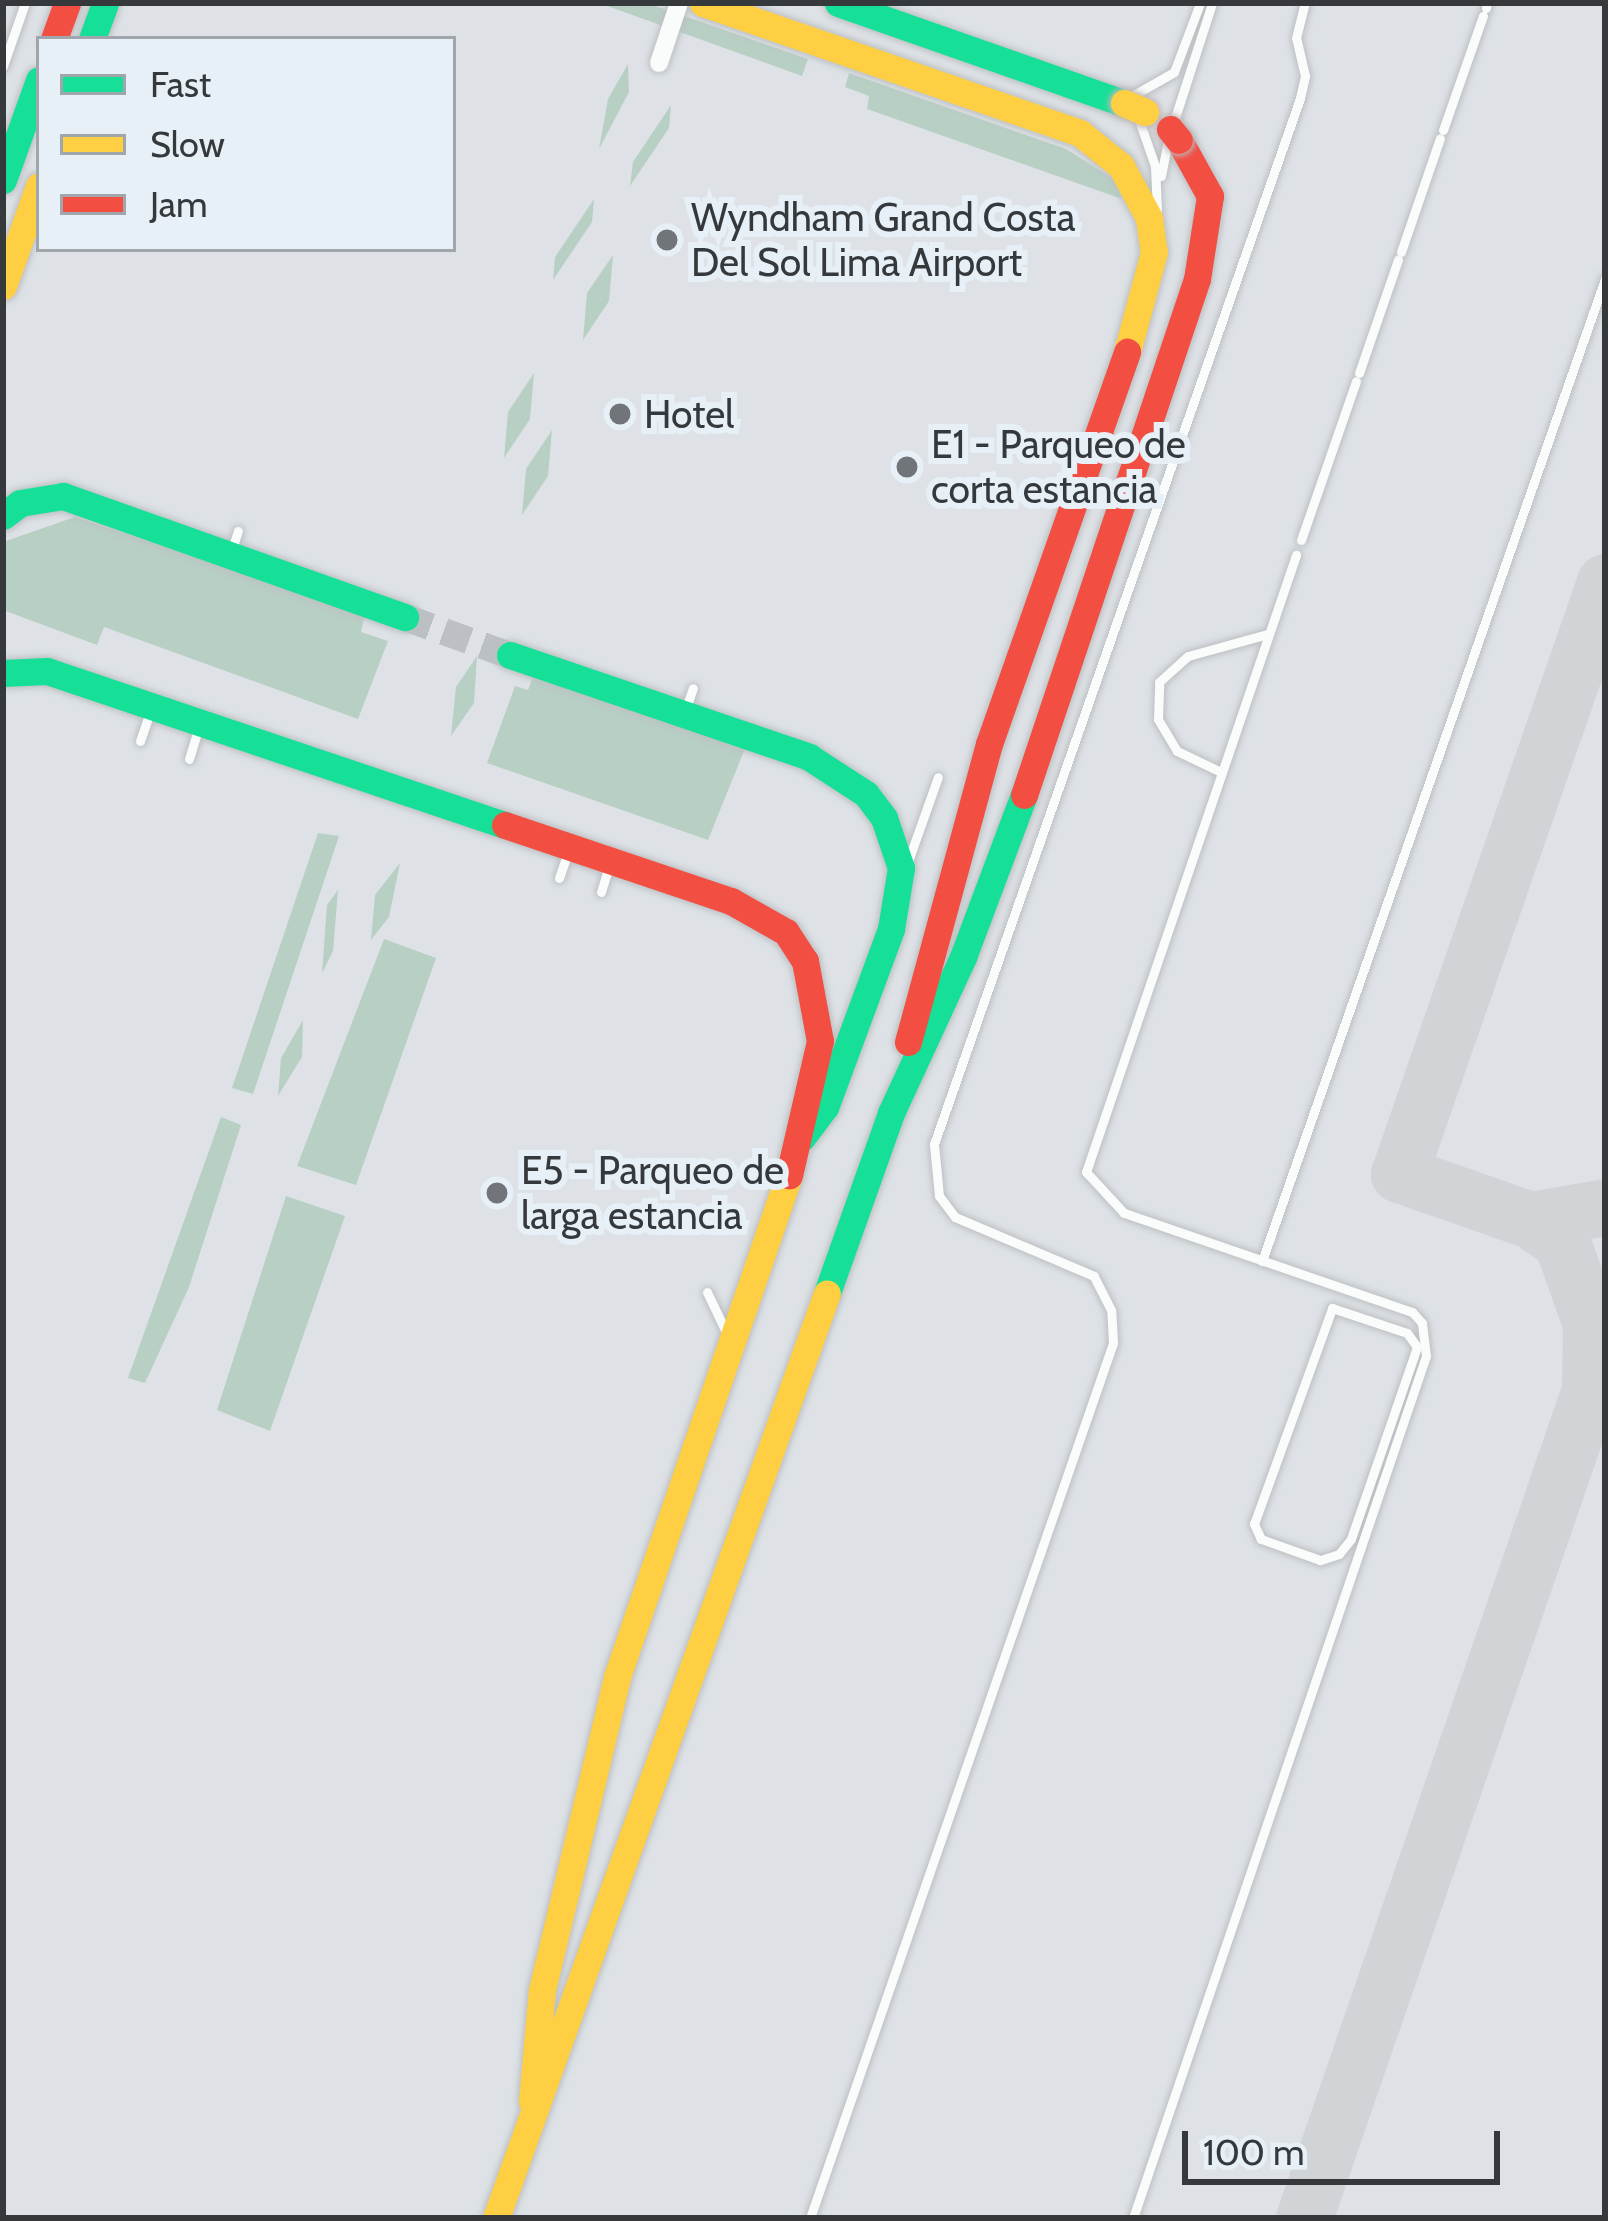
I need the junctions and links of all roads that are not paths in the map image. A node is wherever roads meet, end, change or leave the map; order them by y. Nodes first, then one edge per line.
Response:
1 (25, 3) edge
2 (67, 3) edge
3 (105, 3) edge
4 (679, 3) edge
5 (703, 3) edge
6 (838, 3) edge
7 (874, 3) edge
8 (1212, 3) edge
9 (1304, 3) edge
10 (1199, 6) edge
11 (1485, 9) edge
12 (55, 36) edge
13 (93, 36) edge
14 (658, 63) dead end
15 (3, 66) edge
16 (36, 88) edge
17 (1125, 97) junction
18 (3, 180) edge
19 (1159, 188) junction
20 (36, 194) edge
21 (1154, 252) junction
22 (1605, 279) edge
23 (3, 286) edge
24 (3, 516) edge
25 (1301, 540) dead end
26 (1296, 554) dead end
27 (405, 617) tunnel mouth
28 (1268, 634) junction
29 (510, 655) tunnel mouth
30 (3, 673) edge
31 (152, 706) junction
32 (200, 722) junction
33 (140, 741) dead end
34 (189, 759) dead end
35 (1221, 772) junction
36 (938, 777) dead end
37 (569, 847) junction
38 (611, 860) junction
39 (560, 878) dead end
40 (902, 881) junction
41 (601, 892) dead end
42 (731, 901) junction
43 (744, 930) dead end
44 (891, 1113) junction
45 (802, 1137) junction
46 (1262, 1261) junction
47 (707, 1292) dead end
48 (731, 1340) junction
49 (1379, 1457) junction
50 (1391, 1461) junction
51 (532, 2101) junction
52 (496, 2218) edge
53 (810, 2218) edge
54 (1133, 2218) edge

1 - 15 lane
2 - 12 main road
3 - 13 main road
4 - 14 street
5 - 21 main road
6 - 44 main road, bridge
7 - 17 lane
8 - 19 lane
9 - 53 lane
10 - 17 lane
11 - 25 lane
16 - 18 main road
17 - 19 lane
19 - 21 lane
20 - 23 main road
21 - 44 main road
22 - 46 lane
24 - 27 main road
26 - 28 lane
28 - 35 lane
28 - 35 lane
29 - 40 main road
30 - 31 main road
31 - 32 main road
31 - 33 lane
32 - 34 lane
32 - 37 main road
35 - 46 lane
36 - 40 lane
37 - 38 main road
37 - 39 lane
38 - 41 lane
38 - 42 main road
40 - 45 main road
42 - 43 lane
42 - 45 main road
44 - 51 main road
45 - 48 main road
46 - 50 lane
47 - 48 lane
48 - 51 main road
49 - 49 lane
49 - 50 lane
50 - 54 lane
51 - 52 main road

